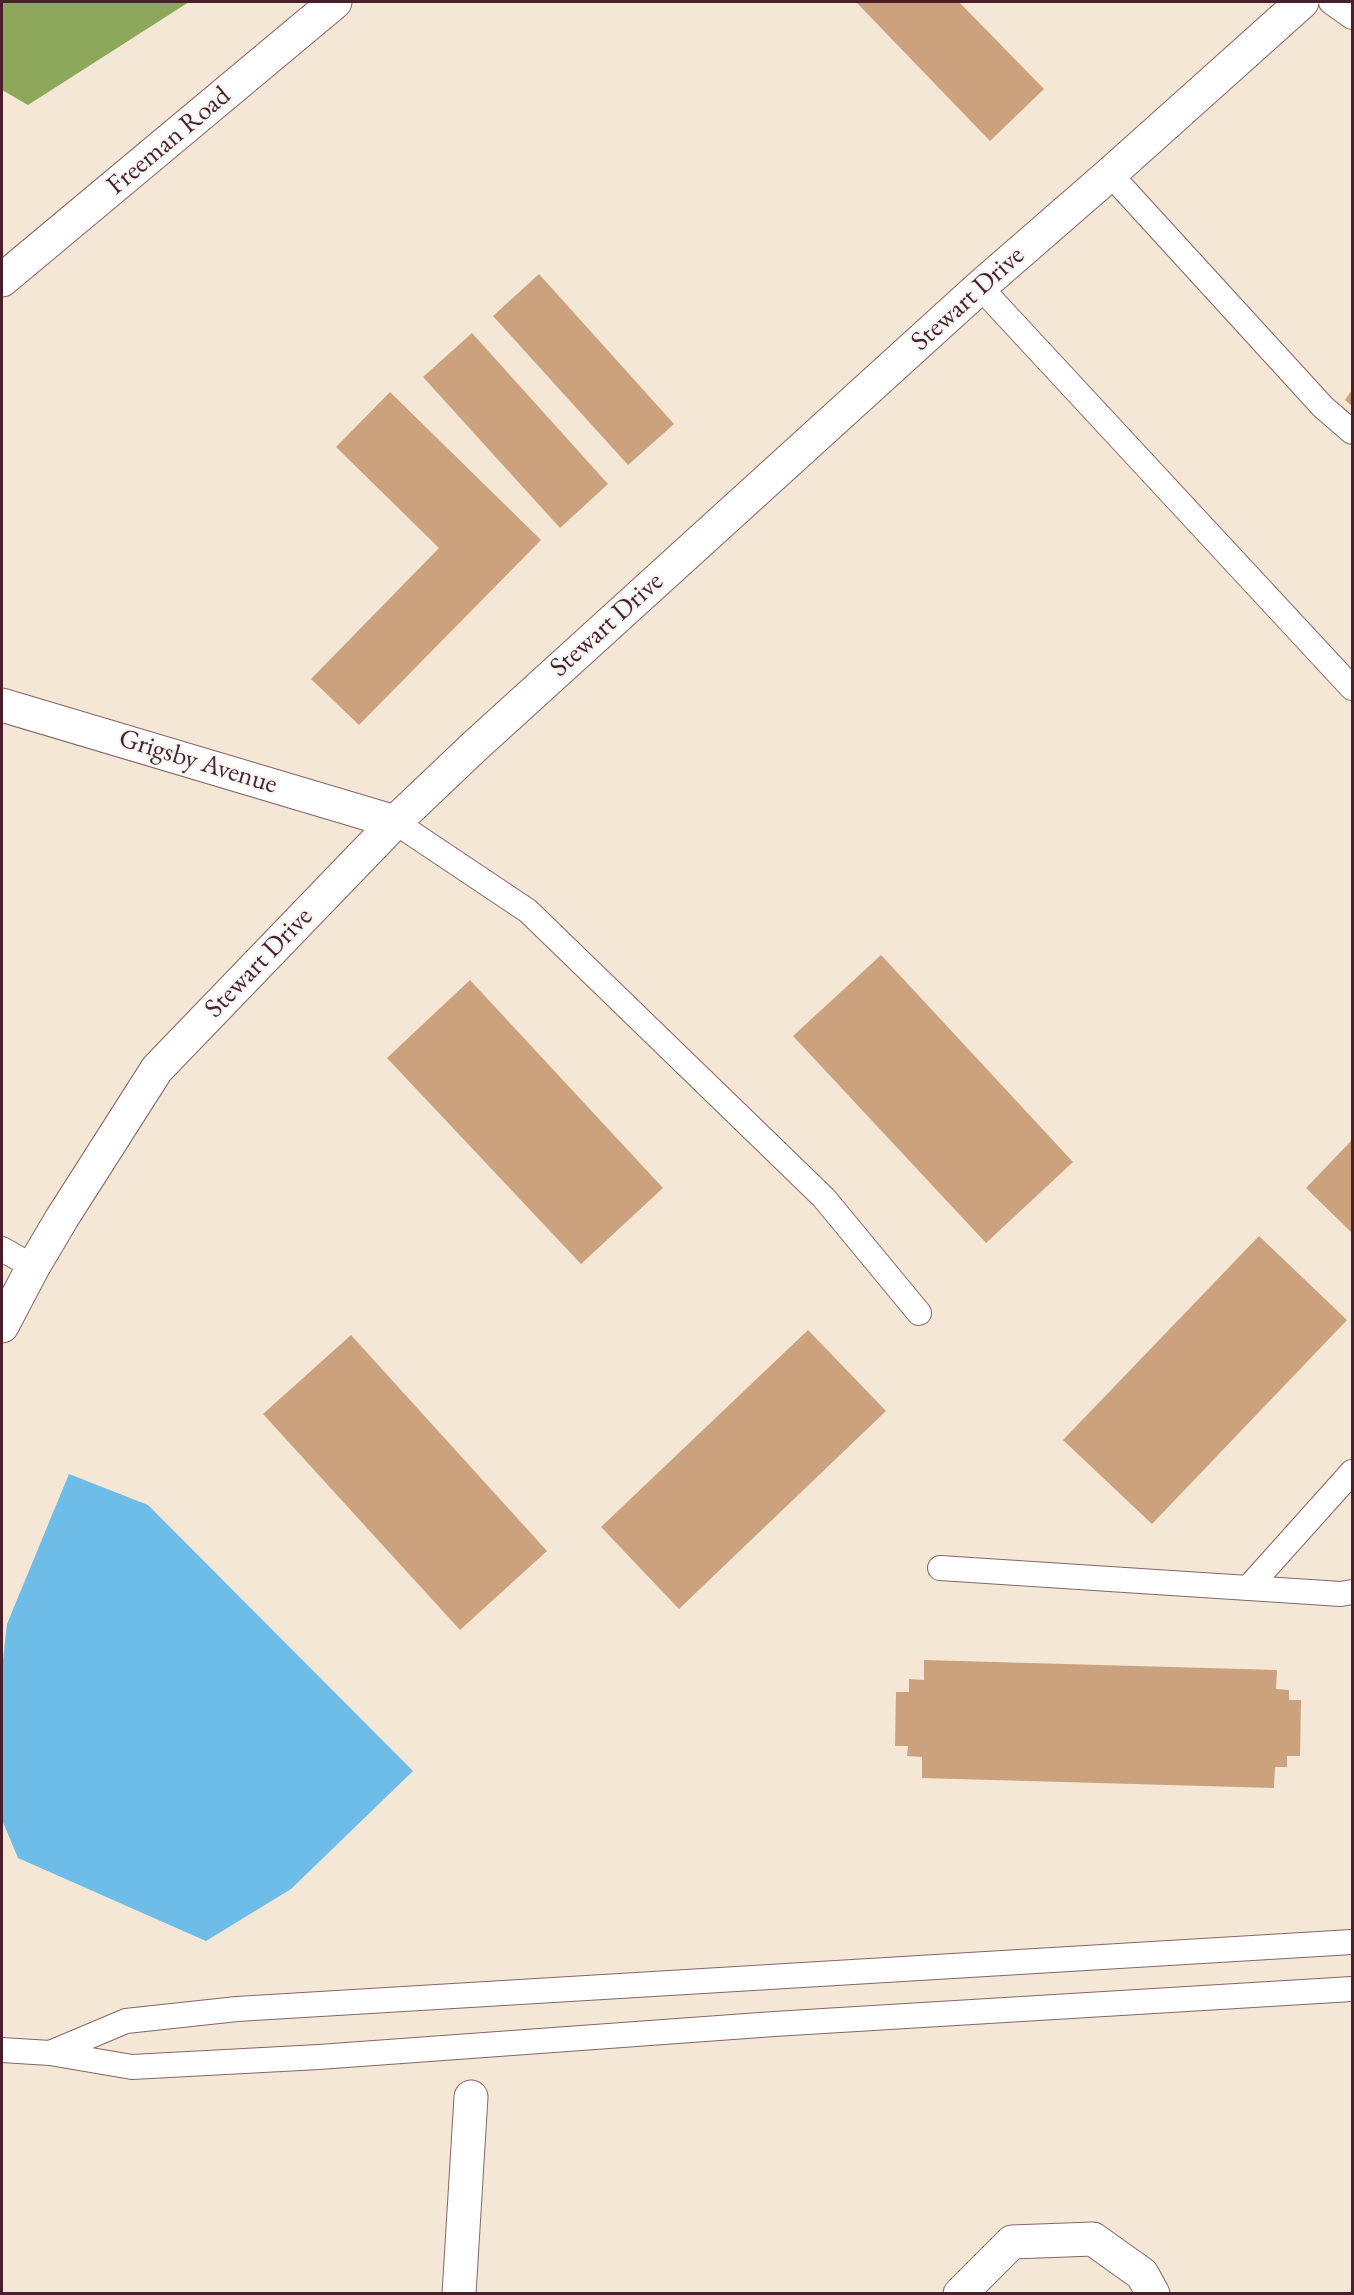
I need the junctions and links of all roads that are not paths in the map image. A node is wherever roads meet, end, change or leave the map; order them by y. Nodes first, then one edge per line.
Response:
1 (335, 2) edge
2 (1302, 2) edge
3 (1330, 2) edge
4 (1353, 17) edge
5 (1110, 174) junction
6 (2, 280) edge
7 (980, 287) junction
8 (1353, 432) edge
9 (1353, 688) edge
10 (2, 705) edge
11 (395, 822) junction
12 (2, 1249) edge
13 (33, 1267) junction
14 (919, 1313) dead end
15 (2, 1326) edge
16 (1353, 1472) edge
17 (940, 1568) dead end
18 (1248, 1588) junction
19 (1353, 1592) edge
20 (1353, 1942) edge
21 (1353, 1989) edge
22 (2, 2050) edge
23 (50, 2053) junction
24 (471, 2097) dead end
25 (459, 2294) edge
26 (960, 2294) edge
27 (1153, 2294) edge

1 - 6 street, Freeman Road
2 - 5 street, Stewart Drive
3 - 4 lane
5 - 7 street, Stewart Drive
5 - 8 lane
7 - 9 lane
7 - 11 street, Stewart Drive
10 - 11 street, Grigsby Avenue
11 - 13 street, Stewart Drive
11 - 14 lane
12 - 13 lane
13 - 15 street, Stewart Drive
16 - 18 lane
17 - 18 lane
18 - 19 lane
20 - 23 lane
21 - 23 lane
22 - 23 lane
24 - 25 street
26 - 27 street

